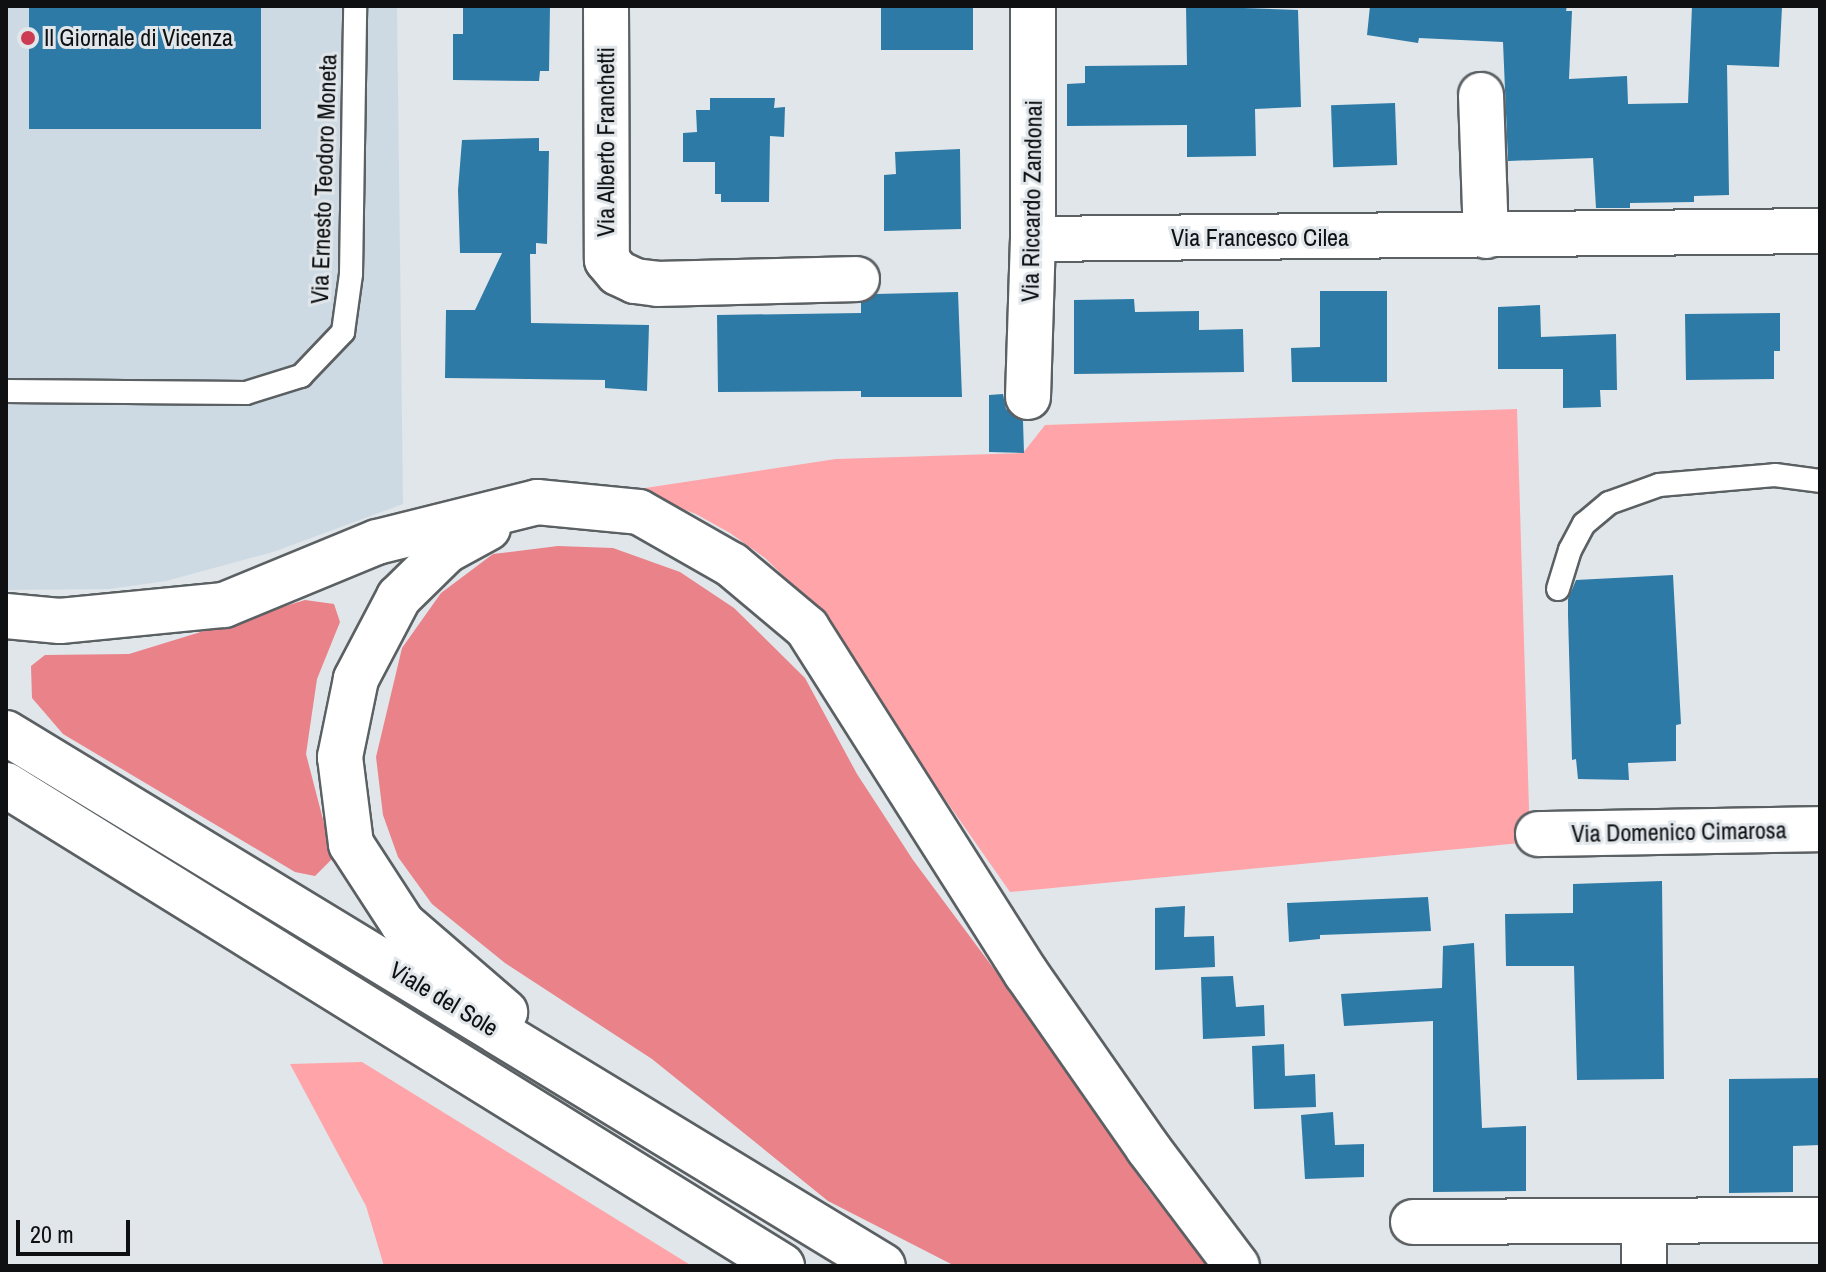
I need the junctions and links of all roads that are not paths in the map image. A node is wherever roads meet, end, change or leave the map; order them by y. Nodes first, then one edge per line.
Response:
1 (355, 6) edge
2 (606, 6) edge
3 (1033, 6) edge
4 (1481, 95) dead end
5 (1820, 231) edge
6 (1486, 236) junction
7 (1033, 239) junction
8 (857, 279) dead end
9 (6, 391) edge
10 (1028, 397) dead end
11 (1820, 481) edge
12 (537, 502) junction
13 (1558, 589) dead end
14 (6, 616) edge
15 (6, 733) edge
16 (6, 785) edge
17 (1820, 829) edge
18 (1538, 834) dead end
19 (601, 1095) junction
20 (1820, 1220) edge
21 (1644, 1221) junction
22 (1413, 1222) dead end
23 (772, 1261) edge
24 (883, 1266) edge
25 (1237, 1266) edge
26 (1644, 1266) edge

1 - 9 lane, Via Ernesto Teodoro Moneta
2 - 8 main road, Via Alberto Franchetti
3 - 7 main road, Via Riccardo Zandonai
4 - 6 main road
5 - 6 main road, Via Francesco Cilea
6 - 7 main road, Via Francesco Cilea
7 - 10 main road, Via Riccardo Zandonai
11 - 13 lane
12 - 14 main road
12 - 19 main road
12 - 25 main road
15 - 19 main road, Viale del Sole
16 - 23 main road, Viale del Sole
17 - 18 main road, Via Domenico Cimarosa
19 - 24 main road, Viale del Sole
20 - 21 main road
21 - 22 main road
21 - 26 main road

